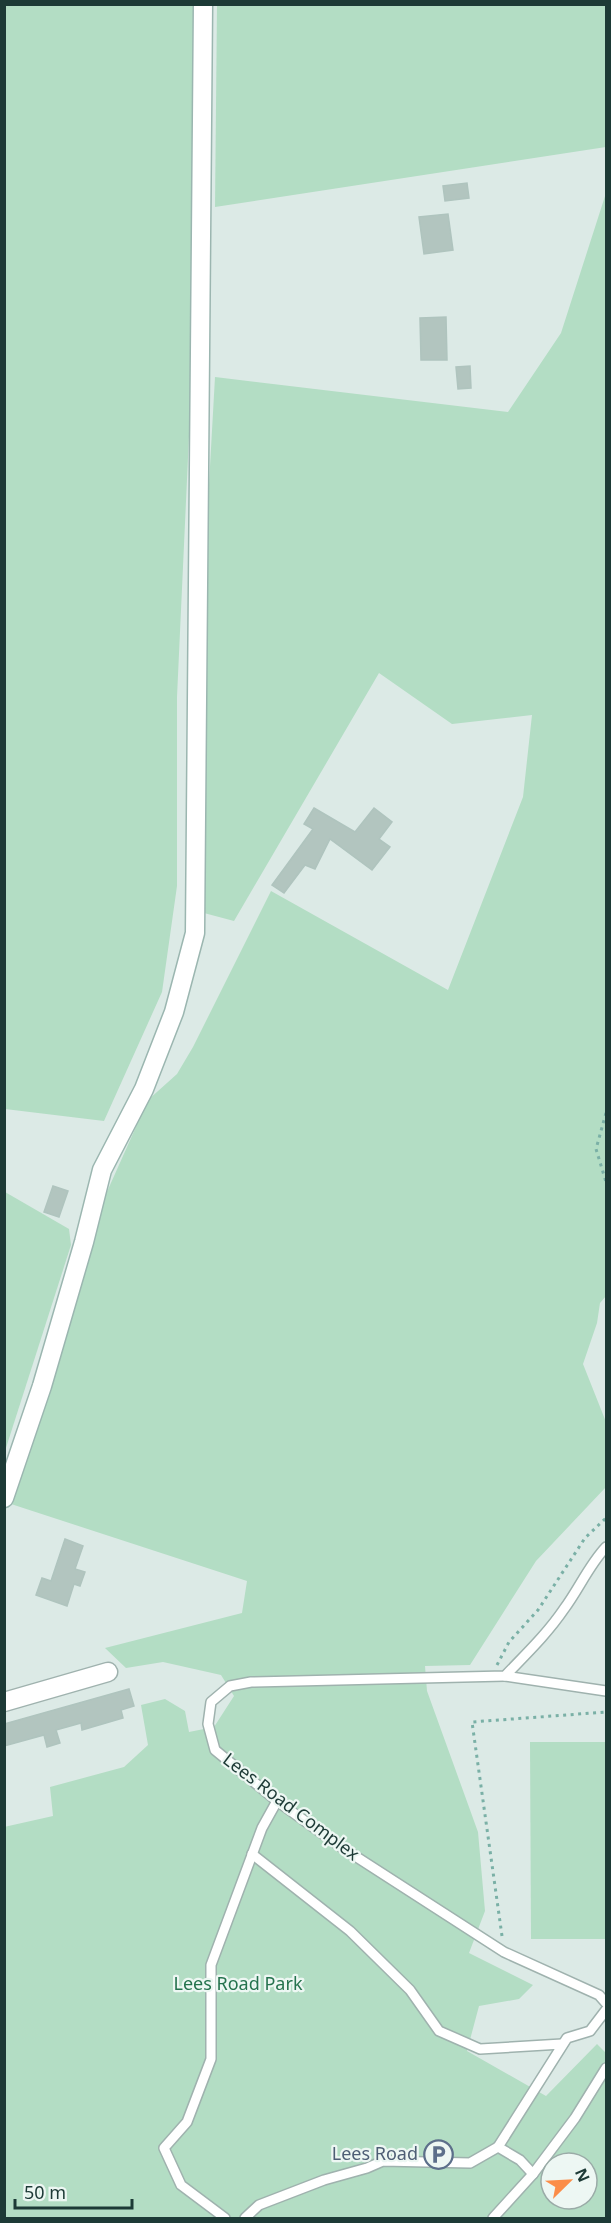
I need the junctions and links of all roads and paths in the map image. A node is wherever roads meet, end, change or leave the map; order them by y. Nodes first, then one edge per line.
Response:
1 (203, 4) edge
2 (606, 1113) edge
3 (606, 1182) edge
4 (4, 1498) edge
5 (606, 1518) edge
6 (606, 1547) edge
7 (108, 1672) dead end
8 (500, 1676) junction
9 (606, 1691) edge
10 (4, 1702) edge
11 (606, 1712) edge
12 (277, 1801) junction
13 (252, 1854) junction
14 (504, 1952) junction
15 (606, 2003) edge
16 (606, 2010) edge
17 (562, 2044) junction
18 (606, 2068) edge
19 (498, 2147) junction
20 (533, 2174) junction
21 (225, 2218) edge
22 (245, 2218) edge
23 (493, 2218) edge

1 - 4 street
2 - 3 path
5 - 8 path
6 - 8 lane
7 - 10 street
8 - 9 lane, Lees Road Complex
8 - 12 lane, Lees Road Complex
11 - 14 path
12 - 13 lane
12 - 14 lane, Lees Road Complex
13 - 17 lane
13 - 21 lane
14 - 15 lane, Lees Road Complex
16 - 17 lane
17 - 19 lane
18 - 20 lane
19 - 20 lane
19 - 22 lane
20 - 23 lane

